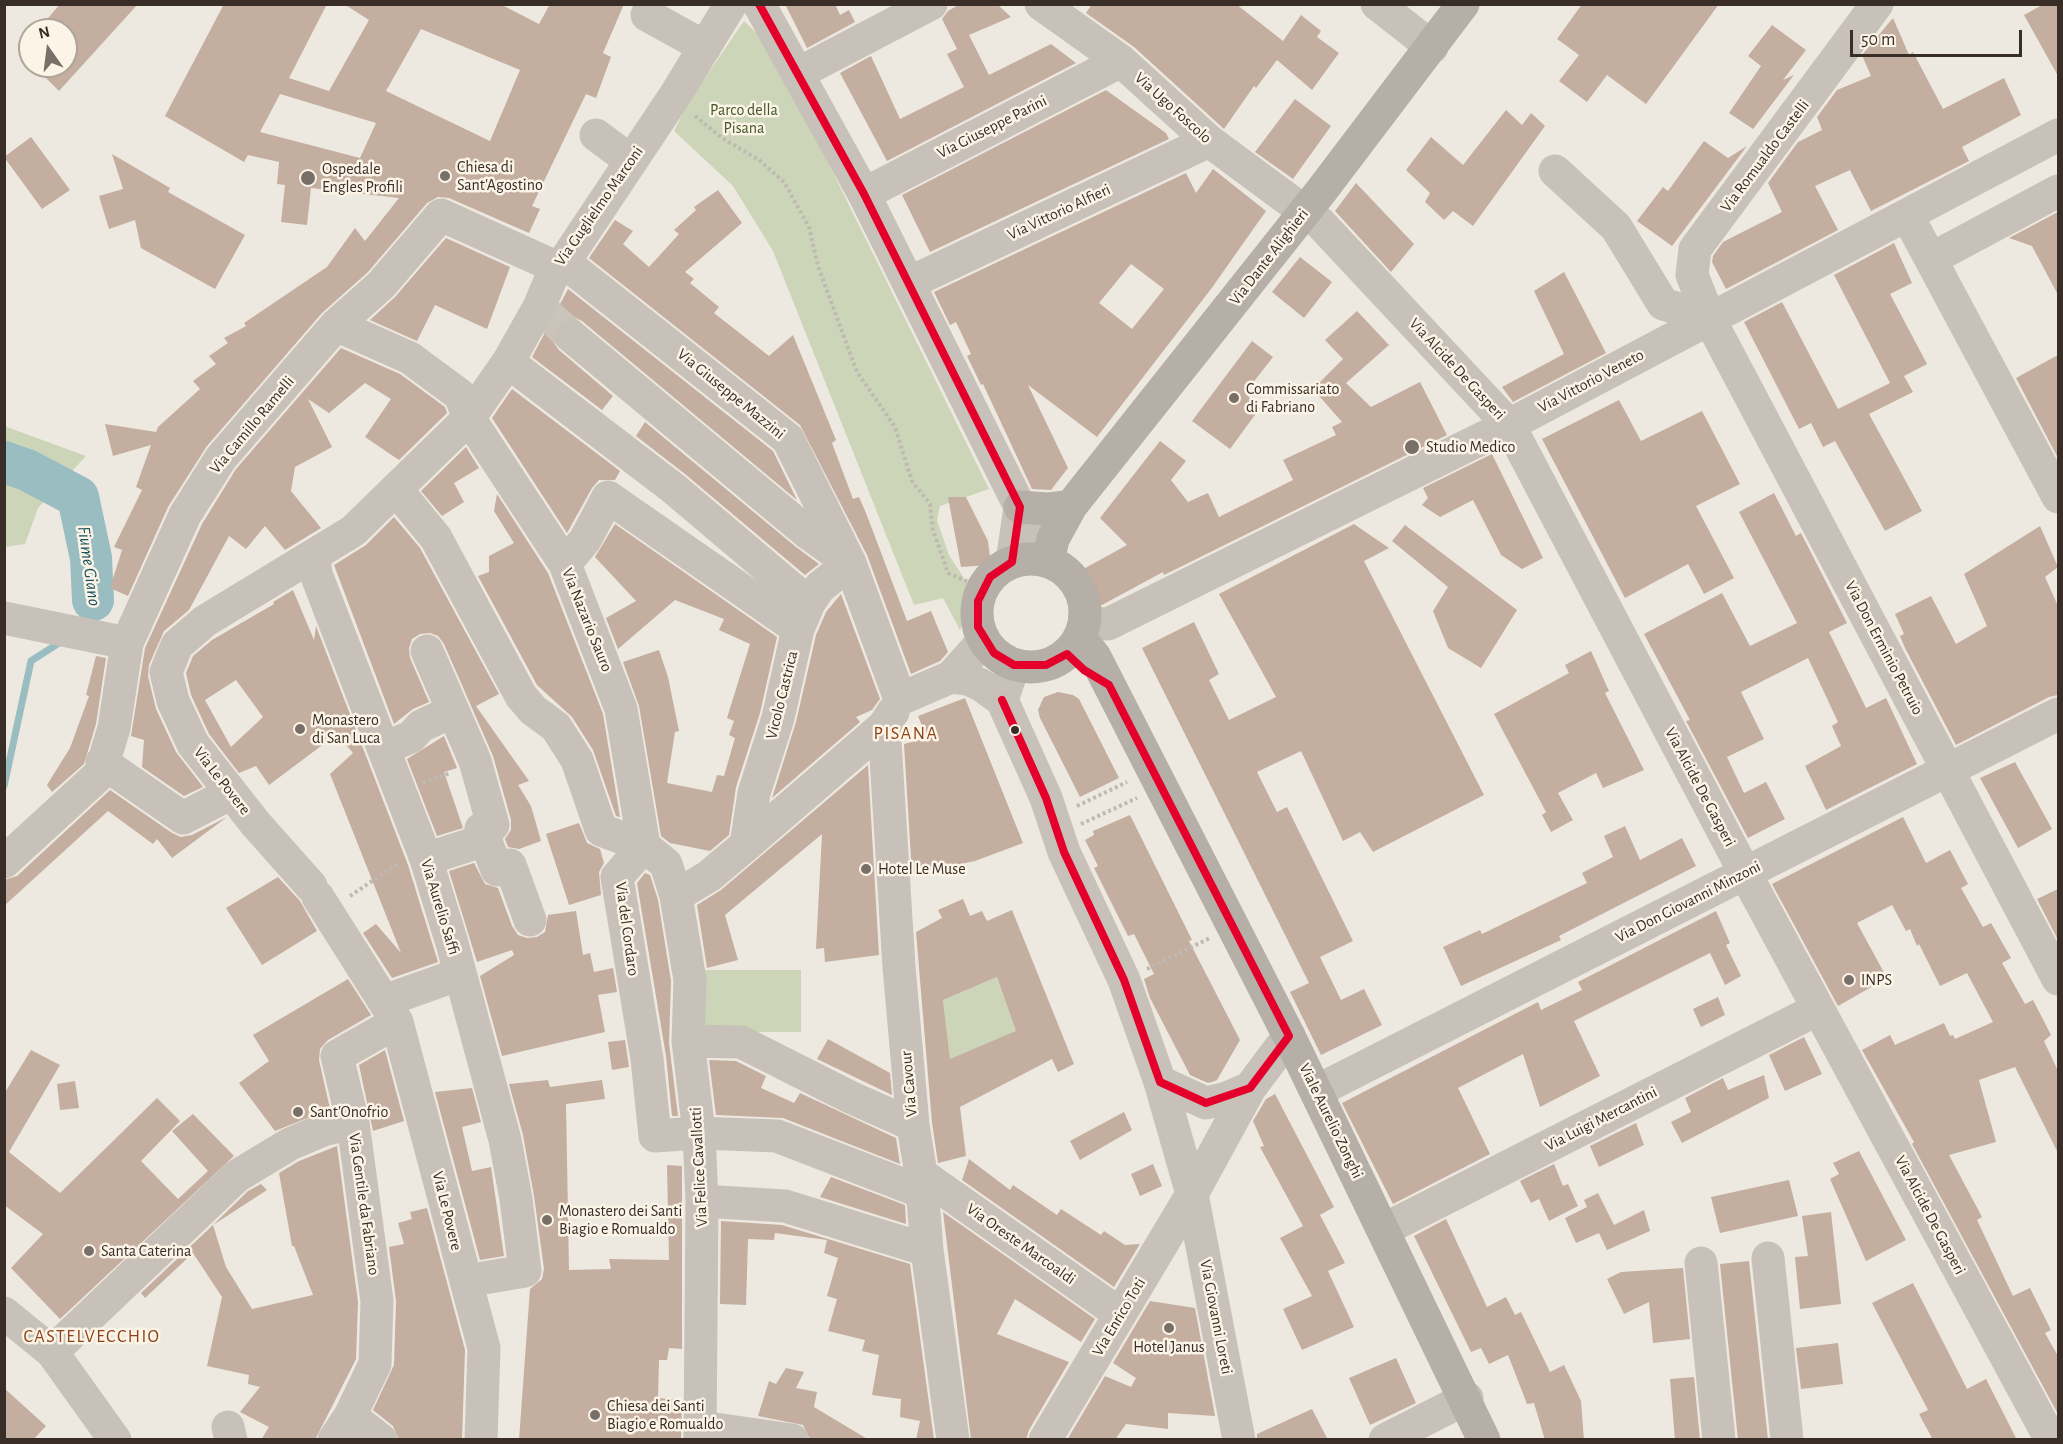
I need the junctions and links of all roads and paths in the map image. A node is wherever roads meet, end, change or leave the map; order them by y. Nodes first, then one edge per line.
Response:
1 (731, 4) edge
2 (759, 4) edge
3 (931, 4) edge
4 (1041, 4) edge
5 (1377, 4) edge
6 (1463, 4) edge
7 (1877, 4) edge
8 (647, 15) dead end
9 (705, 47) junction
10 (1432, 47) junction
11 (1121, 61) junction
12 (797, 74) junction
13 (674, 97) junction
14 (596, 135) dead end
15 (2058, 135) edge
16 (1209, 141) junction
17 (631, 161) junction
18 (1555, 171) dead end
19 (2058, 191) edge
20 (864, 194) junction
21 (1304, 212) junction
22 (1907, 215) junction
23 (1931, 259) junction
24 (560, 264) junction
25 (909, 283) junction
26 (1710, 318) junction
27 (336, 325) junction
28 (571, 336) tunnel mouth
29 (508, 362) junction
30 (469, 418) junction
31 (1509, 425) junction
32 (641, 465) junction
33 (396, 489) junction
34 (2058, 497) edge
35 (613, 501) junction
36 (1071, 506) junction
37 (1020, 507) junction
38 (314, 556) junction
39 (850, 563) junction
40 (1041, 563) junction
41 (565, 564) junction
42 (982, 588) junction
43 (9, 619) edge
44 (801, 623) junction
45 (1077, 638) junction
46 (984, 640) junction
47 (127, 643) junction
48 (427, 651) dead end
49 (1014, 665) junction
50 (951, 677) junction
51 (1002, 700) junction
52 (453, 711) junction
53 (892, 713) junction
54 (2058, 714) edge
55 (384, 748) junction
56 (102, 762) junction
57 (476, 765) junction
58 (1949, 769) junction
59 (1157, 778) junction
60 (400, 791) junction
61 (231, 793) junction
62 (1056, 826) junction
63 (485, 840) junction
64 (746, 845) junction
65 (644, 846) junction
66 (424, 854) junction
67 (4, 862) edge
68 (1745, 873) junction
69 (676, 896) junction
70 (319, 898) junction
71 (530, 920) dead end
72 (1233, 927) junction
73 (460, 974) junction
74 (2058, 979) edge
75 (1124, 980) junction
76 (1818, 1009) junction
77 (390, 1012) junction
78 (1289, 1036) junction
79 (688, 1041) junction
80 (1160, 1082) junction
81 (1250, 1088) junction
82 (1317, 1090) junction
83 (353, 1124) junction
84 (913, 1125) junction
85 (699, 1133) junction
86 (922, 1183) junction
87 (1192, 1194) junction
88 (702, 1201) junction
89 (1385, 1229) junction
90 (927, 1250) junction
91 (1768, 1258) dead end
92 (1701, 1263) dead end
93 (466, 1281) junction
94 (5, 1314) edge
95 (1120, 1314) junction
96 (52, 1352) junction
97 (1467, 1398) junction
98 (342, 1428) edge
99 (701, 1433) edge
100 (115, 1440) edge
101 (381, 1440) edge
102 (481, 1440) edge
103 (792, 1440) edge
104 (954, 1440) edge
105 (1045, 1440) edge
106 (1239, 1440) edge
107 (1385, 1440) edge
108 (1484, 1440) edge
109 (1719, 1440) edge
110 (1787, 1440) edge
111 (2052, 1440) edge

1 - 9 street, Via Guglielmo Marconi
2 - 12 street
3 - 12 street
4 - 11 street, Via Ugo Foscolo
5 - 10 street
6 - 10 main road, Via Dante Alighieri
7 - 26 street, Via Romualdo Castelli
8 - 9 street
9 - 13 street, Via Guglielmo Marconi
10 - 21 main road, Via Dante Alighieri
11 - 16 street, Via Ugo Foscolo
11 - 20 street, Via Giuseppe Parini
12 - 20 street
13 - 17 street, Via Guglielmo Marconi
13 - 42 path
14 - 17 street
15 - 22 street, Via Vittorio Veneto
16 - 21 street, Via Ugo Foscolo
16 - 25 street, Via Vittorio Alfieri
17 - 24 street, Via Guglielmo Marconi
18 - 26 street
19 - 23 street
20 - 25 street
21 - 31 street, Via Alcide De Gasperi
21 - 36 main road, Via Dante Alighieri
22 - 23 street
22 - 26 street, Via Vittorio Veneto
23 - 34 street
24 - 27 street, Via Camillo Ramelli
24 - 29 street, Via Guglielmo Marconi
24 - 39 street, Via Giuseppe Mazzini
25 - 37 street
26 - 31 street, Via Vittorio Veneto
26 - 58 street, Via Don Erminio Petruio
27 - 30 street, Via Nazario Sauro
27 - 47 street, Via Camillo Ramelli
28 - 39 street
29 - 30 street, Via Guglielmo Marconi
29 - 32 street
30 - 33 street, Via Guglielmo Marconi
30 - 41 street, Via Nazario Sauro
31 - 45 street, Via Vittorio Veneto
31 - 68 street, Via Alcide De Gasperi
32 - 35 street
32 - 44 street
33 - 38 street, Via Guglielmo Marconi
33 - 65 street
35 - 41 street
35 - 44 street
36 - 37 main road
36 - 40 main road, Via Dante Alighieri
37 - 40 street
38 - 55 street, Via Aurelio Saffi
38 - 61 street, Via Le Povere
39 - 44 street, Vicolo Castrica
39 - 53 street, Via Giuseppe Mazzini
40 - 42 main road
40 - 45 main road
41 - 65 street, Via Nazario Sauro
42 - 46 main road
43 - 47 street
44 - 64 street, Vicolo Castrica
45 - 49 main road
45 - 59 main road, Viale Aurelio Zonghi
46 - 49 main road
46 - 50 street
47 - 56 street, Via Camillo Ramelli
48 - 52 street
49 - 51 street
50 - 51 street
50 - 53 street
51 - 62 street
52 - 55 street
52 - 57 street
53 - 64 street
53 - 84 street, Via Cavour
54 - 58 street, Via Don Giovanni Minzoni
55 - 60 street, Via Aurelio Saffi
56 - 61 street
56 - 67 street, Via Camillo Ramelli
57 - 60 path
57 - 63 street
58 - 68 street, Via Don Giovanni Minzoni
58 - 74 street, Via Don Erminio Petruio
59 - 62 path
59 - 62 path
59 - 72 main road, Viale Aurelio Zonghi
60 - 66 street, Via Aurelio Saffi
61 - 70 street, Via Le Povere
62 - 75 street
63 - 66 street
63 - 71 street
64 - 69 street
65 - 69 street, Via Felice Cavallotti
65 - 85 street, Via del Cordaro
66 - 70 path
66 - 73 street, Via Aurelio Saffi
68 - 76 street, Via Alcide De Gasperi
68 - 82 street, Via Don Giovanni Minzoni
69 - 79 street, Via Felice Cavallotti
70 - 77 street, Via Le Povere
72 - 75 path
72 - 78 main road, Viale Aurelio Zonghi
73 - 77 street
73 - 93 street, Via Aurelio Saffi
75 - 80 street
76 - 89 street, Via Luigi Mercantini
76 - 111 street, Via Alcide De Gasperi
77 - 83 street, Via Gentile da Fabriano
77 - 93 street, Via Le Povere
78 - 81 street
78 - 82 main road, Viale Aurelio Zonghi
79 - 84 street
79 - 85 street, Via Felice Cavallotti
80 - 81 street
80 - 87 street, Via Giovanni Loreti
81 - 87 street, Via Enrico Toti
82 - 89 main road, Viale Aurelio Zonghi
83 - 96 street
83 - 98 street, Via Gentile da Fabriano
84 - 86 street, Via Cavour
85 - 86 street, Via Oreste Marcoaldi
85 - 88 street, Via Felice Cavallotti
86 - 90 street, Via Cavour
86 - 95 street, Via Oreste Marcoaldi
87 - 95 street, Via Enrico Toti
87 - 106 street, Via Giovanni Loreti
88 - 90 street
88 - 99 street, Via Felice Cavallotti
89 - 97 main road, Viale Aurelio Zonghi
90 - 104 street, Via Cavour
91 - 110 street
92 - 109 street
93 - 102 street, Via Le Povere
94 - 96 street
95 - 105 street, Via Enrico Toti
96 - 100 street
97 - 107 street
97 - 108 main road, Viale Aurelio Zonghi
98 - 101 street, Via Gentile da Fabriano
99 - 103 street

